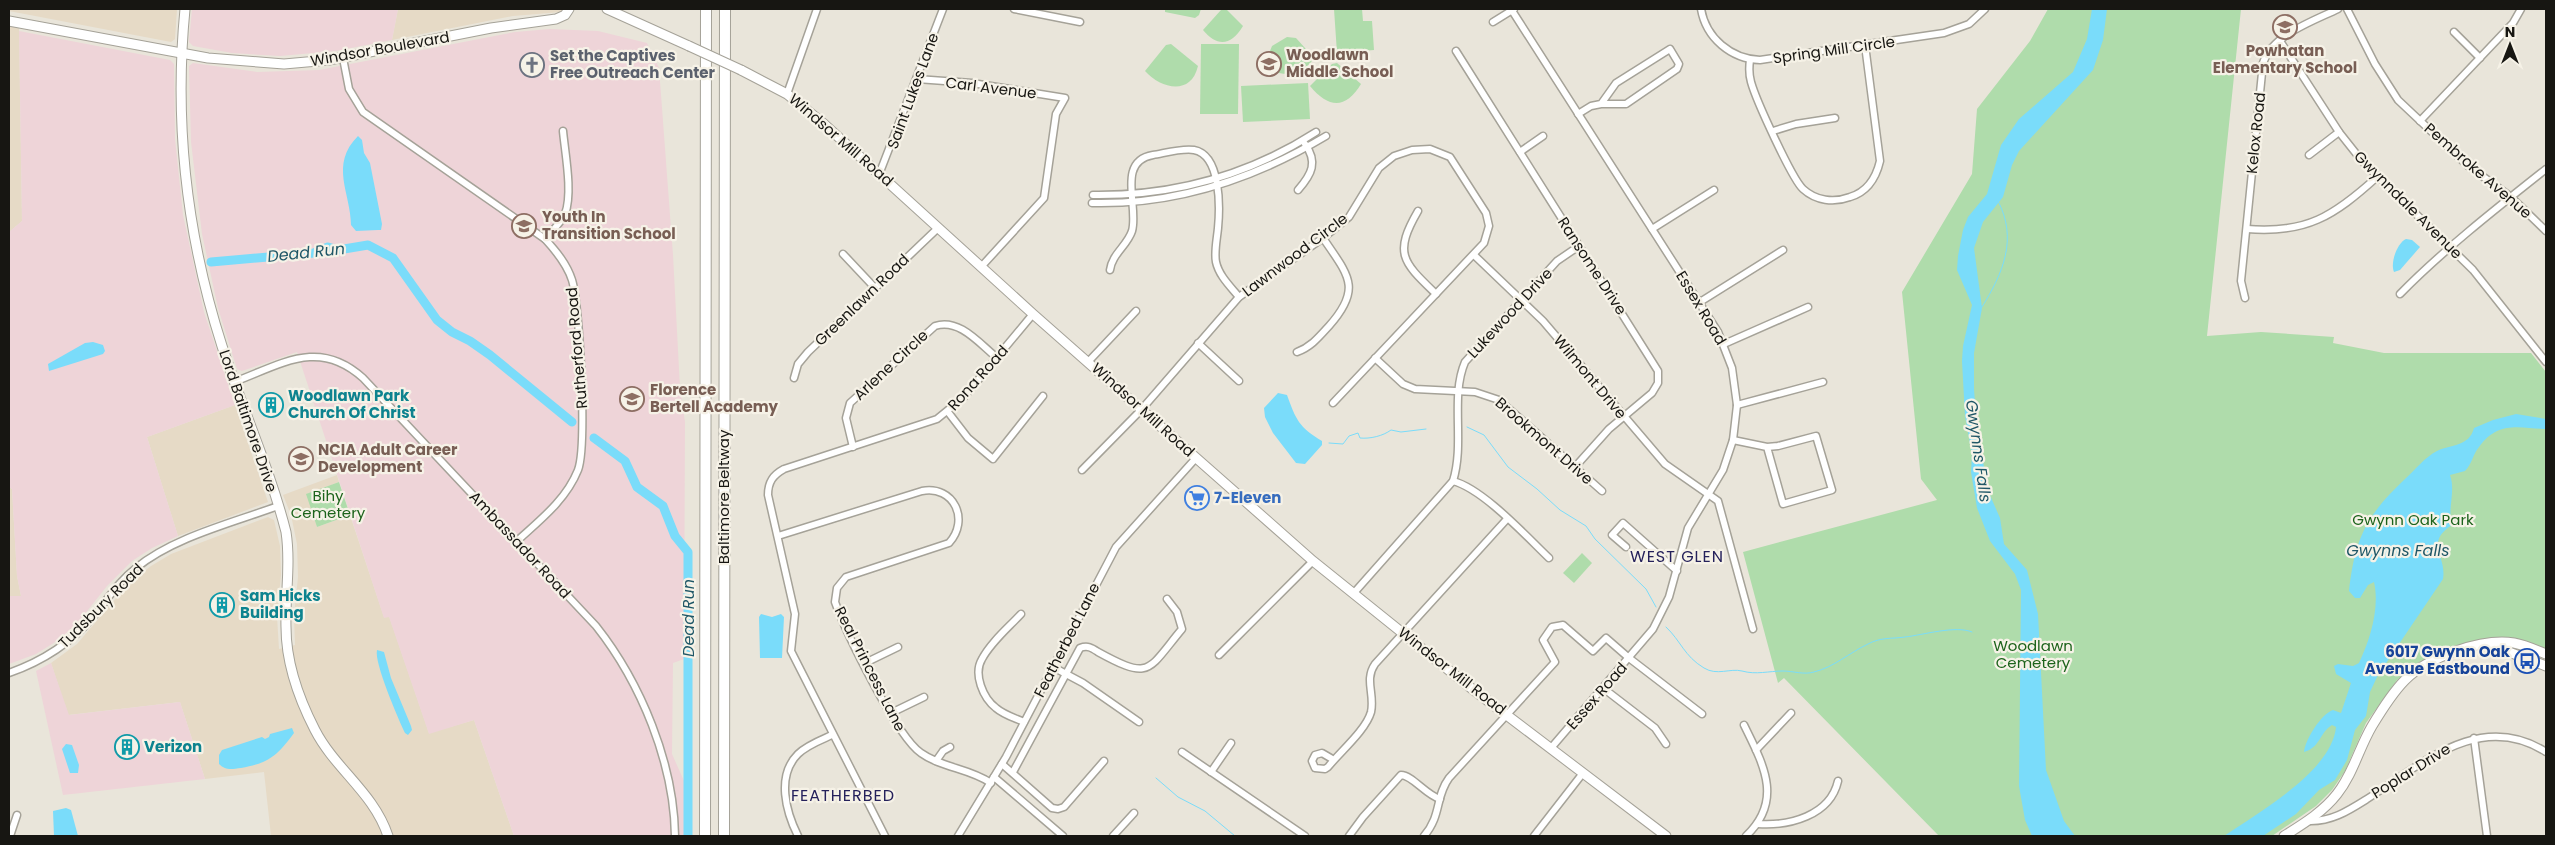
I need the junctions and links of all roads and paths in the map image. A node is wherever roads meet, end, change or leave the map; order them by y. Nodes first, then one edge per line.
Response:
1 (185, 9) edge
2 (570, 9) edge
3 (607, 9) edge
4 (706, 9) edge
5 (724, 9) edge
6 (817, 9) edge
7 (943, 9) edge
8 (1014, 9) edge
9 (1512, 9) edge
10 (1701, 9) edge
11 (1985, 9) edge
12 (2338, 9) edge
13 (2347, 9) edge
14 (2520, 9) edge
15 (9, 21) edge
16 (1080, 22) dead end
17 (1493, 22) dead end
18 (2454, 32) dead end
19 (2280, 41) junction
20 (1865, 45) junction
21 (1456, 51) dead end
22 (182, 53) junction
23 (343, 58) junction
24 (2480, 58) junction
25 (1750, 60) junction
26 (917, 80) junction
27 (787, 94) junction
28 (1601, 104) junction
29 (1578, 114) junction
30 (1835, 118) dead end
31 (2420, 122) junction
32 (563, 131) dead end
33 (1773, 131) junction
34 (1316, 132) dead end
35 (2339, 132) junction
36 (1326, 136) dead end
37 (1543, 136) dead end
38 (1305, 144) junction
39 (1520, 152) junction
40 (2309, 155) dead end
41 (2546, 169) edge
42 (880, 172) junction
43 (2377, 177) junction
44 (1215, 179) junction
45 (1216, 187) junction
46 (1298, 190) dead end
47 (1714, 190) dead end
48 (1093, 195) dead end
49 (1132, 195) junction
50 (2510, 197) junction
51 (1133, 202) junction
52 (1092, 203) dead end
53 (1418, 211) dead end
54 (938, 228) junction
55 (1652, 229) junction
56 (2246, 230) junction
57 (2546, 231) edge
58 (1323, 238) junction
59 (545, 239) junction
60 (1579, 246) junction
61 (2451, 249) junction
62 (1783, 250) dead end
63 (843, 254) dead end
64 (1474, 255) junction
65 (981, 267) junction
66 (1110, 270) dead end
67 (875, 288) junction
68 (1436, 294) junction
69 (2400, 294) dead end
70 (1239, 297) junction
71 (2245, 298) dead end
72 (1521, 299) junction
73 (1700, 302) junction
74 (1808, 307) dead end
75 (1136, 311) dead end
76 (1033, 314) junction
77 (1198, 343) junction
78 (1724, 344) junction
79 (1297, 352) dead end
80 (996, 357) junction
81 (1375, 358) junction
82 (1088, 362) junction
83 (2546, 362) edge
84 (794, 378) dead end
85 (1239, 381) dead end
86 (234, 382) junction
87 (1823, 382) dead end
88 (1460, 391) junction
89 (1043, 396) dead end
90 (1333, 403) dead end
91 (1737, 405) junction
92 (1141, 410) junction
93 (948, 412) junction
94 (1623, 417) junction
95 (1734, 440) junction
96 (1767, 446) junction
97 (854, 447) junction
98 (1196, 458) junction
99 (1575, 467) junction
100 (1082, 470) dead end
101 (1452, 481) junction
102 (1602, 491) dead end
103 (1710, 495) junction
104 (278, 506) junction
105 (1507, 519) junction
106 (778, 536) junction
107 (517, 541) junction
108 (1626, 547) dead end
109 (1549, 558) dead end
110 (1313, 561) junction
111 (1677, 571) junction
112 (1354, 594) junction
113 (1167, 599) dead end
114 (1021, 614) dead end
115 (1753, 629) dead end
116 (1404, 633) junction
117 (2486, 645) junction
118 (898, 647) dead end
119 (2546, 654) edge
120 (1219, 655) dead end
121 (1629, 658) junction
122 (865, 663) junction
123 (2546, 666) edge
124 (1052, 667) junction
125 (9, 673) edge
126 (1067, 674) junction
127 (1603, 688) junction
128 (924, 697) dead end
129 (891, 713) junction
130 (1790, 713) dead end
131 (1507, 714) junction
132 (1702, 714) dead end
133 (1024, 722) junction
134 (1140, 722) dead end
135 (1744, 725) dead end
136 (832, 735) junction
137 (2474, 738) junction
138 (1231, 743) dead end
139 (1666, 744) dead end
140 (950, 747) dead end
141 (1551, 748) junction
142 (1756, 750) junction
143 (1182, 752) dead end
144 (2546, 752) edge
145 (1334, 760) dead end
146 (936, 761) junction
147 (1104, 761) dead end
148 (1002, 764) junction
149 (1013, 772) junction
150 (1211, 772) junction
151 (1583, 773) junction
152 (993, 780) junction
153 (1838, 781) dead end
154 (1440, 799) junction
155 (1134, 813) dead end
156 (17, 815) dead end
157 (2307, 821) junction
158 (1758, 824) junction
159 (10, 836) edge
160 (388, 836) edge
161 (675, 836) edge
162 (706, 836) edge
163 (724, 836) edge
164 (798, 836) edge
165 (885, 836) edge
166 (958, 836) edge
167 (1063, 836) edge
168 (1113, 836) edge
169 (1304, 836) edge
170 (1349, 836) edge
171 (1424, 836) edge
172 (1534, 836) edge
173 (1666, 836) edge
174 (1746, 836) edge
175 (2284, 836) edge
176 (2487, 836) edge

1 - 22 main road, Lord Baltimore Drive
2 - 23 main road, Windsor Boulevard
3 - 27 main road, Windsor Mill Road, bridge
4 - 162 highway, Baltimore Beltway
5 - 163 highway, Baltimore Beltway
6 - 27 street
7 - 26 street, Saint Lukes Lane
8 - 16 street
9 - 17 street
9 - 29 street, Essex Road
10 - 25 street, Spring Mill Circle
11 - 20 street, Spring Mill Circle
12 - 19 street, Kelox Road
13 - 31 street, Pembroke Avenue
14 - 24 street
15 - 22 main road, Windsor Boulevard
18 - 24 street
19 - 35 street, Gwynndale Avenue
19 - 56 street, Kelox Road
20 - 25 street, Spring Mill Circle
20 - 33 street
21 - 39 street, Ransome Drive
22 - 23 main road, Windsor Boulevard
22 - 86 main road, Lord Baltimore Drive
23 - 59 street, Rutherford Road
24 - 31 street
25 - 33 street
26 - 42 street, Saint Lukes Lane
26 - 65 street, Carl Avenue
27 - 42 main road, Windsor Mill Road
28 - 28 street
28 - 29 street
29 - 55 street, Essex Road
30 - 33 street
31 - 50 street, Pembroke Avenue
32 - 59 street
34 - 38 street
35 - 40 street
35 - 43 street, Gwynndale Avenue
36 - 38 street
37 - 39 street
38 - 44 street
38 - 45 street
38 - 46 street
39 - 60 street, Ransome Drive
41 - 50 street
42 - 54 main road, Windsor Mill Road
43 - 56 street
43 - 61 street, Gwynndale Avenue
44 - 45 street
44 - 49 street
44 - 49 street
45 - 51 street
45 - 70 street
47 - 55 street
48 - 49 street
49 - 51 street
50 - 57 street, Pembroke Avenue
50 - 61 street
51 - 52 street
51 - 66 street
53 - 68 street
54 - 65 main road, Windsor Mill Road
54 - 67 street, Greenlawn Road
55 - 73 street, Essex Road
56 - 71 street, Kelox Road
58 - 64 street, Lawnwood Circle
58 - 70 street, Lawnwood Circle
58 - 79 street
59 - 107 street, Rutherford Road
60 - 72 street, Lukewood Drive
60 - 94 street, Ransome Drive
61 - 69 street
61 - 83 street, Gwynndale Avenue
62 - 73 street
63 - 67 street
64 - 68 street, Lawnwood Circle
64 - 72 street, Wilmont Drive
65 - 76 main road, Windsor Mill Road
67 - 84 street, Greenlawn Road
68 - 81 street, Lawnwood Circle
70 - 77 street, Lawnwood Circle
72 - 88 street, Lukewood Drive
72 - 94 street, Wilmont Drive
73 - 78 street, Essex Road
74 - 78 street
75 - 82 street
76 - 80 street, Rona Road
76 - 82 main road, Windsor Mill Road
77 - 85 street
77 - 92 street, Lawnwood Circle
78 - 91 street, Essex Road
80 - 93 street, Rona Road
80 - 97 street, Arlene Circle
81 - 88 street, Brookmont Drive
81 - 90 street, Lawnwood Circle
82 - 92 main road, Windsor Mill Road
86 - 104 main road, Lord Baltimore Drive
86 - 107 street, Ambassador Road
87 - 91 street
88 - 99 street, Brookmont Drive
88 - 101 street, Lukewood Drive
89 - 93 street
91 - 95 street, Essex Road
92 - 98 main road, Windsor Mill Road
92 - 100 street, Lawnwood Circle
93 - 97 street, Rona Road
94 - 99 street, Ransome Drive
94 - 103 street, Wilmont Drive
95 - 96 street
95 - 103 street, Essex Road
96 - 96 street
97 - 106 street, Rona Road
98 - 110 main road, Windsor Mill Road
98 - 124 street, Featherbed Lane
99 - 102 street, Brookmont Drive
101 - 105 street
101 - 112 street, Lukewood Drive
103 - 111 street, Essex Road
103 - 115 street
104 - 125 street, Tudsbury Road
104 - 160 main road, Lord Baltimore Drive
105 - 109 street
105 - 116 street
106 - 122 street, Real Princess Lane
106 - 136 street
107 - 161 street, Ambassador Road
108 - 111 street
110 - 112 main road, Windsor Mill Road
110 - 120 street
111 - 121 street, Essex Road
112 - 116 main road, Windsor Mill Road
113 - 126 street
114 - 133 street
116 - 131 main road, Windsor Mill Road
116 - 145 street
117 - 119 main road
117 - 123 main road
117 - 157 main road
118 - 122 street
121 - 127 street, Essex Road
121 - 131 street
121 - 132 street
122 - 129 street, Real Princess Lane
124 - 126 street
124 - 133 street, Featherbed Lane
126 - 134 street
126 - 149 street
127 - 139 street
127 - 141 street, Essex Road
128 - 129 street
129 - 146 street, Real Princess Lane
130 - 142 street
131 - 141 main road, Windsor Mill Road
131 - 154 street
133 - 148 street, Featherbed Lane
135 - 142 street
136 - 164 street
136 - 165 street
137 - 144 street, Poplar Drive
137 - 157 street, Poplar Drive
137 - 176 street
138 - 150 street
140 - 146 street
141 - 151 main road, Windsor Mill Road
142 - 158 street
143 - 150 street
146 - 152 street, Real Princess Lane
147 - 149 street
148 - 149 street
148 - 152 street, Featherbed Lane
150 - 169 street
151 - 172 street
151 - 173 main road, Windsor Mill Road
152 - 166 street, Featherbed Lane
152 - 167 street, Real Princess Lane
153 - 158 street
154 - 170 street
154 - 171 street
155 - 168 street
156 - 159 street
157 - 175 main road
158 - 174 street

